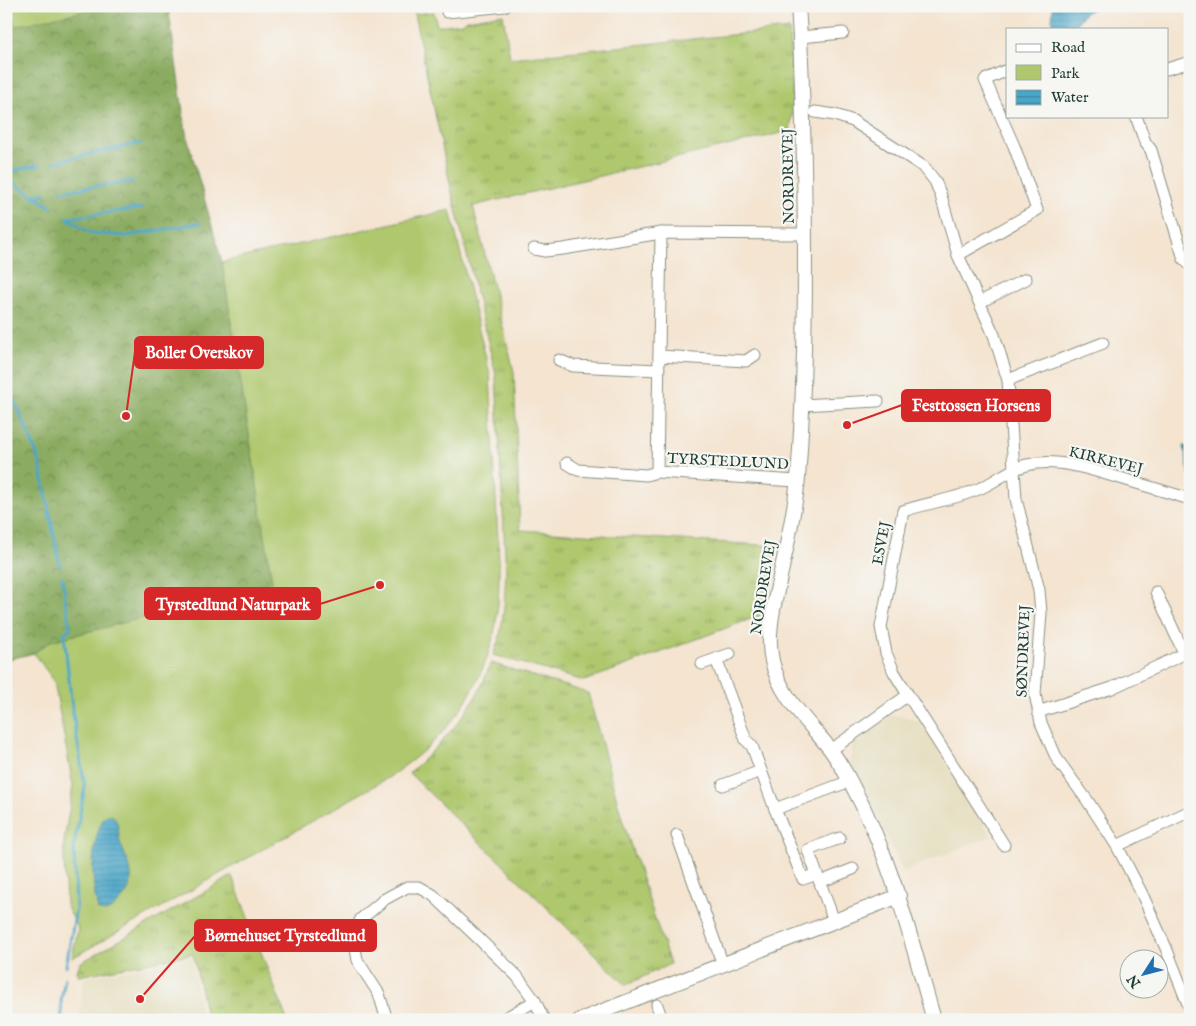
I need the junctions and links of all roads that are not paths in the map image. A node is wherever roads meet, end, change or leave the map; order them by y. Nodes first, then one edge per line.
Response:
1 (505, 6) edge
2 (798, 6) edge
3 (447, 12) dead end
4 (843, 33) dead end
5 (800, 37) junction
6 (1190, 62) edge
7 (1168, 69) edge
8 (1006, 70) edge
9 (815, 112) dead end
10 (1137, 118) edge
11 (661, 233) junction
12 (805, 234) junction
13 (534, 249) dead end
14 (958, 254) junction
15 (1190, 265) edge
16 (1026, 279) dead end
17 (980, 302) junction
18 (1103, 343) dead end
19 (755, 355) dead end
20 (659, 356) junction
21 (560, 360) dead end
22 (658, 370) junction
23 (1008, 380) junction
24 (878, 401) dead end
25 (801, 405) junction
26 (567, 464) dead end
27 (1015, 469) junction
28 (656, 472) junction
29 (798, 481) junction
30 (1190, 499) edge
31 (1156, 592) dead end
32 (1187, 652) edge
33 (730, 654) dead end
34 (716, 659) junction
35 (702, 664) dead end
36 (908, 695) junction
37 (1038, 712) junction
38 (831, 750) junction
39 (761, 770) junction
40 (850, 781) junction
41 (723, 784) dead end
42 (775, 808) junction
43 (1190, 811) edge
44 (677, 835) dead end
45 (840, 838) dead end
46 (1004, 845) dead end
47 (1117, 846) junction
48 (854, 869) dead end
49 (818, 878) junction
50 (899, 896) junction
51 (834, 922) junction
52 (723, 965) junction
53 (535, 1001) junction
54 (657, 1005) dead end
55 (1190, 1009) edge
56 (387, 1020) edge
57 (502, 1020) edge
58 (544, 1020) edge
59 (580, 1020) edge
60 (662, 1020) edge
61 (934, 1020) edge

1 - 3 street
2 - 5 street, NORDREVEJ
4 - 5 street
5 - 12 street, NORDREVEJ
6 - 7 street
8 - 14 street
9 - 14 street, SØNDREVEJ
10 - 15 street
11 - 12 street
11 - 13 street
11 - 20 street, TYRSTEDLUND
12 - 25 street, NORDREVEJ
14 - 17 street, SØNDREVEJ
16 - 17 street
17 - 23 street, SØNDREVEJ
18 - 23 street
19 - 20 street
20 - 22 street, TYRSTEDLUND
21 - 22 street
22 - 28 street, TYRSTEDLUND
23 - 27 street, SØNDREVEJ
24 - 25 street
25 - 29 street, NORDREVEJ
26 - 28 street, TYRSTEDLUND
27 - 30 street, KIRKEVEJ
27 - 36 street, ESVEJ
27 - 37 street, SØNDREVEJ
28 - 29 street, TYRSTEDLUND
29 - 38 street, NORDREVEJ
31 - 32 street
32 - 37 street
33 - 34 street
34 - 35 street
34 - 39 street
36 - 38 street
36 - 46 street, ESVEJ
37 - 47 street, SØNDREVEJ
38 - 40 street, NORDREVEJ
39 - 41 street
39 - 42 street
40 - 42 street
40 - 50 street, NORDREVEJ
42 - 49 street
43 - 47 street
44 - 52 street
45 - 49 street
47 - 55 street, SØNDREVEJ
48 - 49 street
49 - 51 street
50 - 51 street
50 - 61 street, NORDREVEJ
51 - 52 street
52 - 59 street
53 - 56 street
53 - 57 street
53 - 58 street
54 - 60 street

